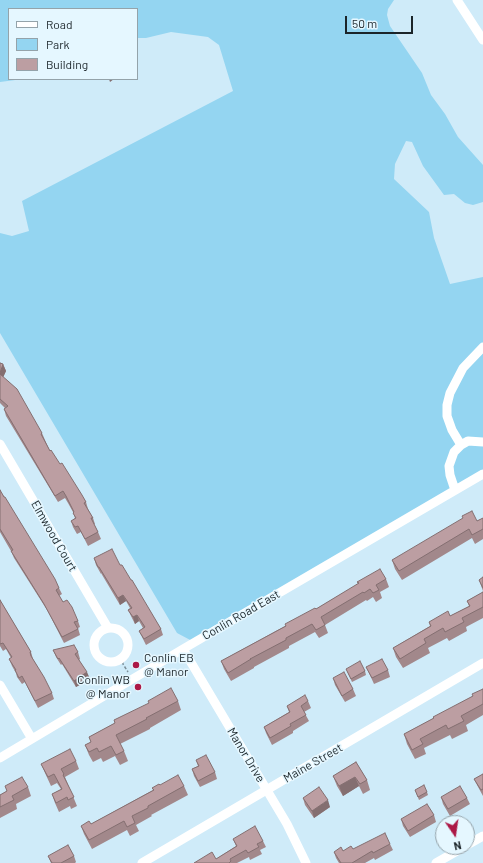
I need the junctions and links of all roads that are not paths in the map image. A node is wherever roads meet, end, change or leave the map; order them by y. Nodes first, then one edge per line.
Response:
1 (457, 0) edge
2 (483, 40) edge
3 (483, 347) edge
4 (483, 442) edge
5 (0, 444) edge
6 (461, 445) junction
7 (483, 474) edge
8 (455, 490) junction
9 (108, 628) junction
10 (183, 649) junction
11 (483, 663) edge
12 (0, 685) edge
13 (32, 739) junction
14 (0, 758) edge
15 (266, 790) junction
16 (450, 855) edge
17 (142, 863) edge
18 (306, 863) edge
19 (436, 863) edge

1 - 2 street
3 - 6 street
4 - 6 street
5 - 9 street, Elmwood Court
6 - 8 street
7 - 8 street, Conlin Road East
8 - 10 street, Conlin Road East
9 - 9 street
10 - 13 street, Conlin Road East
10 - 15 street, Manor Drive
11 - 15 street, Maine Street
12 - 13 street
13 - 14 street, Conlin Road East
15 - 17 street, Maine Street
15 - 18 street, Manor Drive
16 - 19 street

